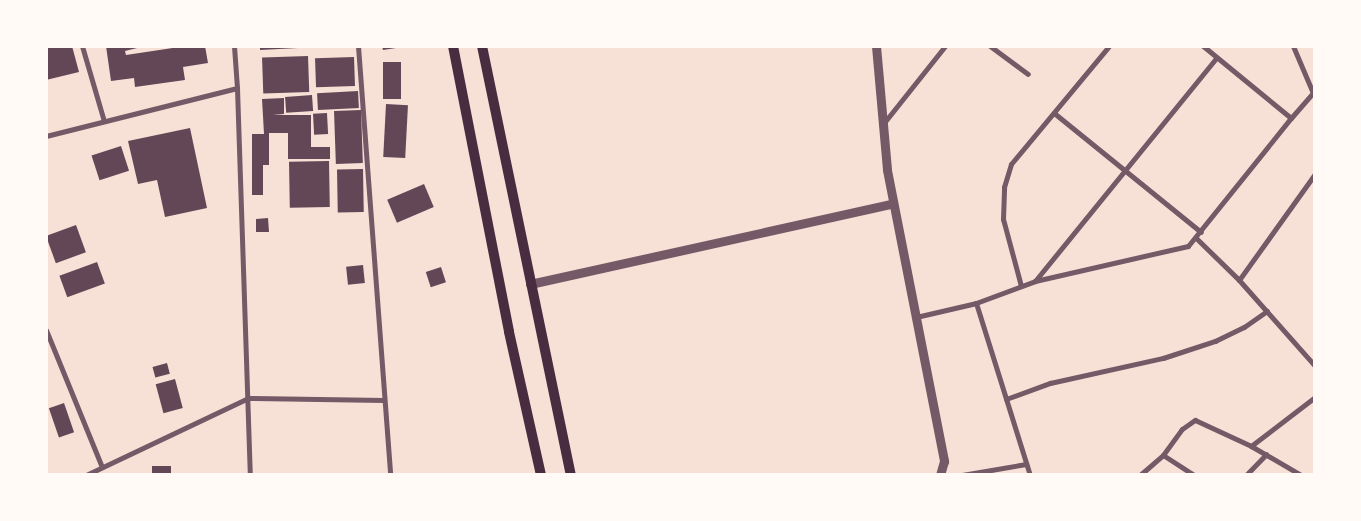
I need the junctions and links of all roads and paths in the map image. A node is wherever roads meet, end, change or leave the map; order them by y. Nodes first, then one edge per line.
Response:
1 (82, 46) edge
2 (234, 46) edge
3 (358, 46) edge
4 (453, 46) edge
5 (482, 46) edge
6 (876, 46) edge
7 (945, 46) edge
8 (990, 46) edge
9 (1110, 46) edge
10 (1203, 46) edge
11 (1293, 46) edge
12 (1216, 58) junction
13 (1028, 74) dead end
14 (237, 88) junction
15 (1314, 94) edge
16 (1054, 113) junction
17 (1290, 118) junction
18 (104, 121) junction
19 (883, 125) junction
20 (46, 136) edge
21 (1125, 170) junction
22 (1315, 174) edge
23 (892, 204) junction
24 (1201, 232) junction
25 (1196, 238) junction
26 (1239, 280) junction
27 (1035, 281) junction
28 (530, 284) junction
29 (1021, 286) junction
30 (976, 303) junction
31 (1267, 312) junction
32 (915, 318) junction
33 (46, 330) edge
34 (1315, 366) edge
35 (1315, 397) edge
36 (248, 398) junction
37 (1006, 399) junction
38 (384, 400) junction
39 (1252, 446) junction
40 (1266, 454) junction
41 (1164, 455) junction
42 (1026, 464) junction
43 (102, 467) junction
44 (86, 475) edge
45 (250, 475) edge
46 (390, 475) edge
47 (541, 475) edge
48 (571, 475) edge
49 (940, 475) edge
50 (962, 475) edge
51 (1030, 475) edge
52 (1140, 475) edge
53 (1194, 475) edge
54 (1246, 475) edge
55 (1300, 475) edge

1 - 18 street
2 - 14 street
3 - 38 street
4 - 47 main road
5 - 28 main road
6 - 19 street
7 - 19 street
8 - 13 street
9 - 16 street
10 - 12 street
11 - 15 street
12 - 17 street
12 - 21 street
14 - 18 street
14 - 36 street
15 - 17 street
16 - 21 street
16 - 29 street
17 - 24 street
18 - 20 street
19 - 23 street
21 - 24 street
21 - 27 street
22 - 26 street
23 - 28 street
23 - 32 street
24 - 25 street
25 - 26 street
25 - 27 street
26 - 31 street
27 - 29 street
28 - 48 main road
29 - 30 street
30 - 32 street
30 - 37 street
31 - 34 street
31 - 37 street
32 - 49 street
33 - 43 street
35 - 39 street
36 - 38 street
36 - 43 street
36 - 45 street
37 - 42 street
38 - 46 street
39 - 40 street
39 - 41 street
40 - 54 street
40 - 55 street
41 - 52 street
41 - 53 street
42 - 50 street
42 - 51 street
43 - 44 street

